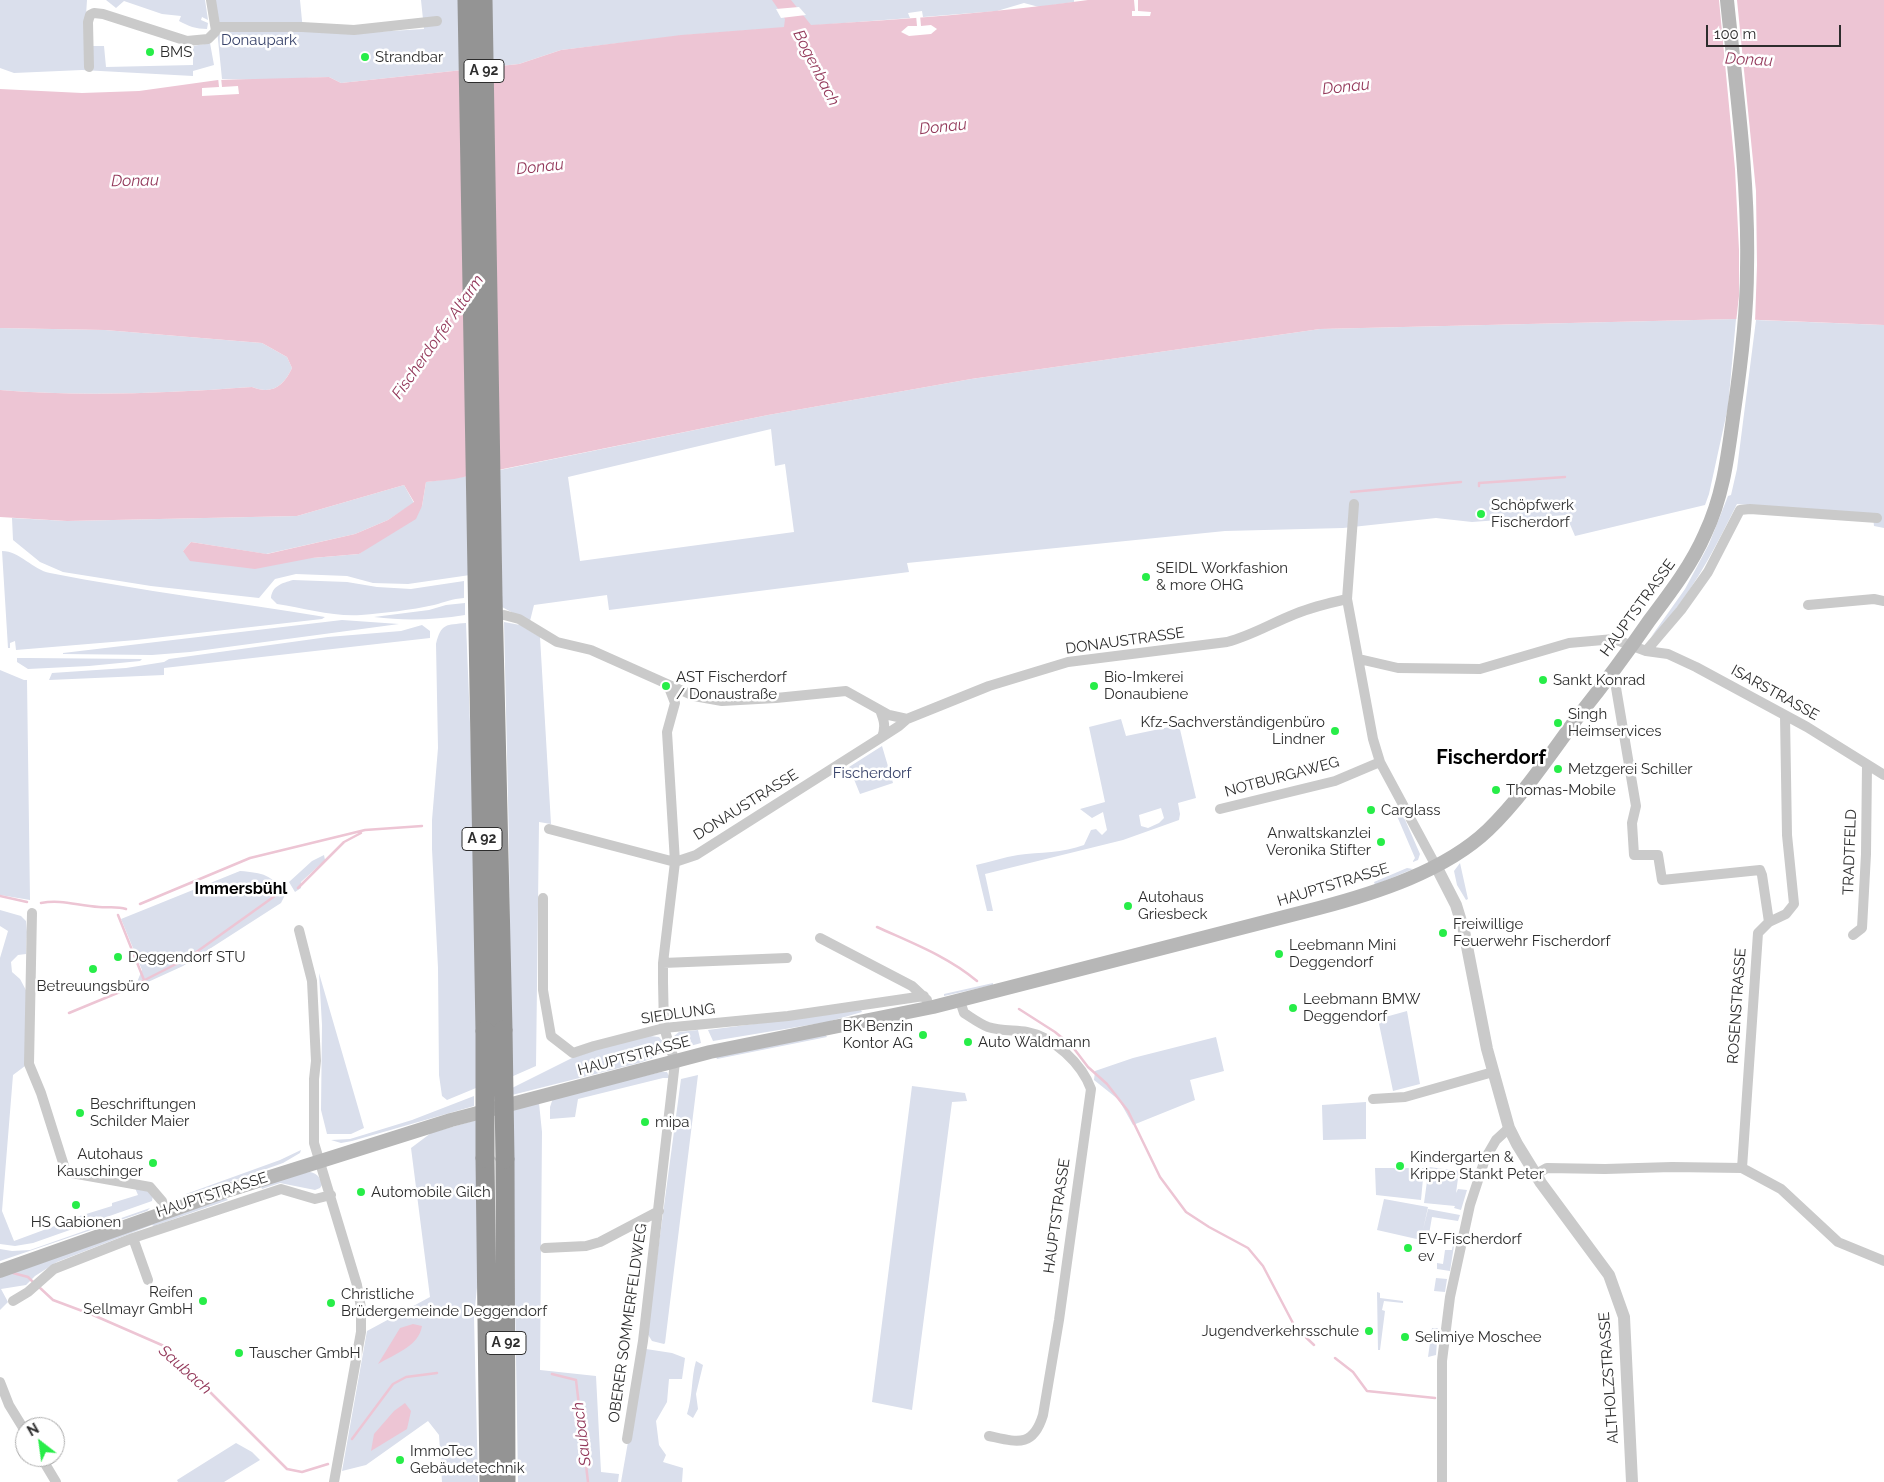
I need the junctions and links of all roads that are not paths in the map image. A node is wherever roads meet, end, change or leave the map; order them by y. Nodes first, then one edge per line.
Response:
1 (211, 0) edge
2 (466, 0) edge
3 (483, 0) edge
4 (1727, 0) edge
5 (437, 21) dead end
6 (216, 32) junction
7 (89, 67) dead end
8 (1354, 504) dead end
9 (1877, 518) dead end
10 (1347, 598) junction
11 (1884, 601) edge
12 (1808, 605) dead end
13 (504, 615) dead end
14 (487, 646) junction
15 (1632, 646) junction
16 (1646, 651) junction
17 (1359, 659) junction
18 (1613, 670) junction
19 (668, 685) junction
20 (694, 696) junction
21 (675, 703) junction
22 (880, 710) junction
23 (1785, 716) junction
24 (907, 719) junction
25 (882, 737) junction
26 (1380, 762) junction
27 (1867, 765) junction
28 (1884, 775) edge
29 (1220, 809) dead end
30 (549, 830) dead end
31 (675, 862) junction
32 (1436, 866) junction
33 (543, 898) dead end
34 (32, 913) dead end
35 (1769, 922) junction
36 (298, 930) dead end
37 (1854, 935) dead end
38 (820, 938) dead end
39 (787, 958) dead end
40 (664, 963) junction
41 (924, 996) junction
42 (960, 1001) junction
43 (933, 1007) junction
44 (664, 1023) junction
45 (494, 1031) junction
46 (675, 1062) junction
47 (1494, 1072) junction
48 (1373, 1099) dead end
49 (1509, 1128) junction
50 (320, 1161) junction
51 (1742, 1168) junction
52 (1536, 1174) junction
53 (331, 1195) junction
54 (659, 1211) junction
55 (166, 1214) junction
56 (133, 1238) junction
57 (545, 1248) dead end
58 (1884, 1262) edge
59 (0, 1271) edge
60 (148, 1280) dead end
61 (13, 1301) dead end
62 (0, 1382) edge
63 (16, 1417) edge
64 (989, 1436) dead end
65 (626, 1439) dead end
66 (47, 1467) edge
67 (56, 1482) edge
68 (334, 1482) edge
69 (489, 1482) edge
70 (506, 1482) edge
71 (1442, 1482) edge
72 (1632, 1482) edge

1 - 6 street
2 - 14 highway, A 92
3 - 14 highway, A 92
4 - 15 main road, HAUPTSTRASSE
5 - 6 street
6 - 7 street
8 - 10 street
9 - 16 street
10 - 17 street
10 - 24 street, DONAUSTRASSE
11 - 12 street
13 - 19 street
14 - 45 highway, A 92
15 - 16 street, ISARSTRASSE
15 - 17 street, ISARSTRASSE
15 - 18 main road, HAUPTSTRASSE
16 - 23 street, ISARSTRASSE
17 - 26 street
18 - 32 main road, HAUPTSTRASSE
18 - 35 street
19 - 20 street
19 - 21 street
20 - 21 street
20 - 22 street
21 - 31 street, DONAUSTRASSE
22 - 24 street
22 - 25 street
23 - 27 street, ISARSTRASSE
23 - 35 street, ROSENSTRASSE
24 - 25 street, DONAUSTRASSE
25 - 31 street, DONAUSTRASSE
26 - 29 street, NOTBURGAWEG
26 - 32 street
27 - 28 street, ISARSTRASSE
27 - 37 street, TRADTFELD
30 - 31 street
31 - 40 street, SIEDLUNG
32 - 42 main road, HAUPTSTRASSE
32 - 47 street, ALTHOLZSTRASSE
33 - 44 street, SIEDLUNG
34 - 55 street, HAUPTSTRASSE
35 - 51 street, ROSENSTRASSE
36 - 50 street
38 - 41 street
39 - 40 street
40 - 44 street, SIEDLUNG
41 - 43 street
41 - 44 street, SIEDLUNG
42 - 43 main road, HAUPTSTRASSE
42 - 64 street, HAUPTSTRASSE
43 - 46 main road, HAUPTSTRASSE
44 - 46 street
45 - 69 highway, A 92, bridge
45 - 70 highway, A 92, bridge
46 - 50 main road, HAUPTSTRASSE
46 - 54 street, OBERER SOMMERFELDWEG
47 - 48 street
47 - 49 street, ALTHOLZSTRASSE
49 - 52 street, ALTHOLZSTRASSE
49 - 71 street
50 - 53 street
50 - 55 main road, HAUPTSTRASSE
51 - 52 street
51 - 58 street
52 - 72 street, ALTHOLZSTRASSE
53 - 56 street, HAUPTSTRASSE
53 - 68 street
54 - 57 street, OBERER SOMMERFELDWEG
54 - 65 street, OBERER SOMMERFELDWEG
55 - 59 main road, HAUPTSTRASSE
56 - 60 street
56 - 61 street, HAUPTSTRASSE
62 - 63 street
66 - 67 street

